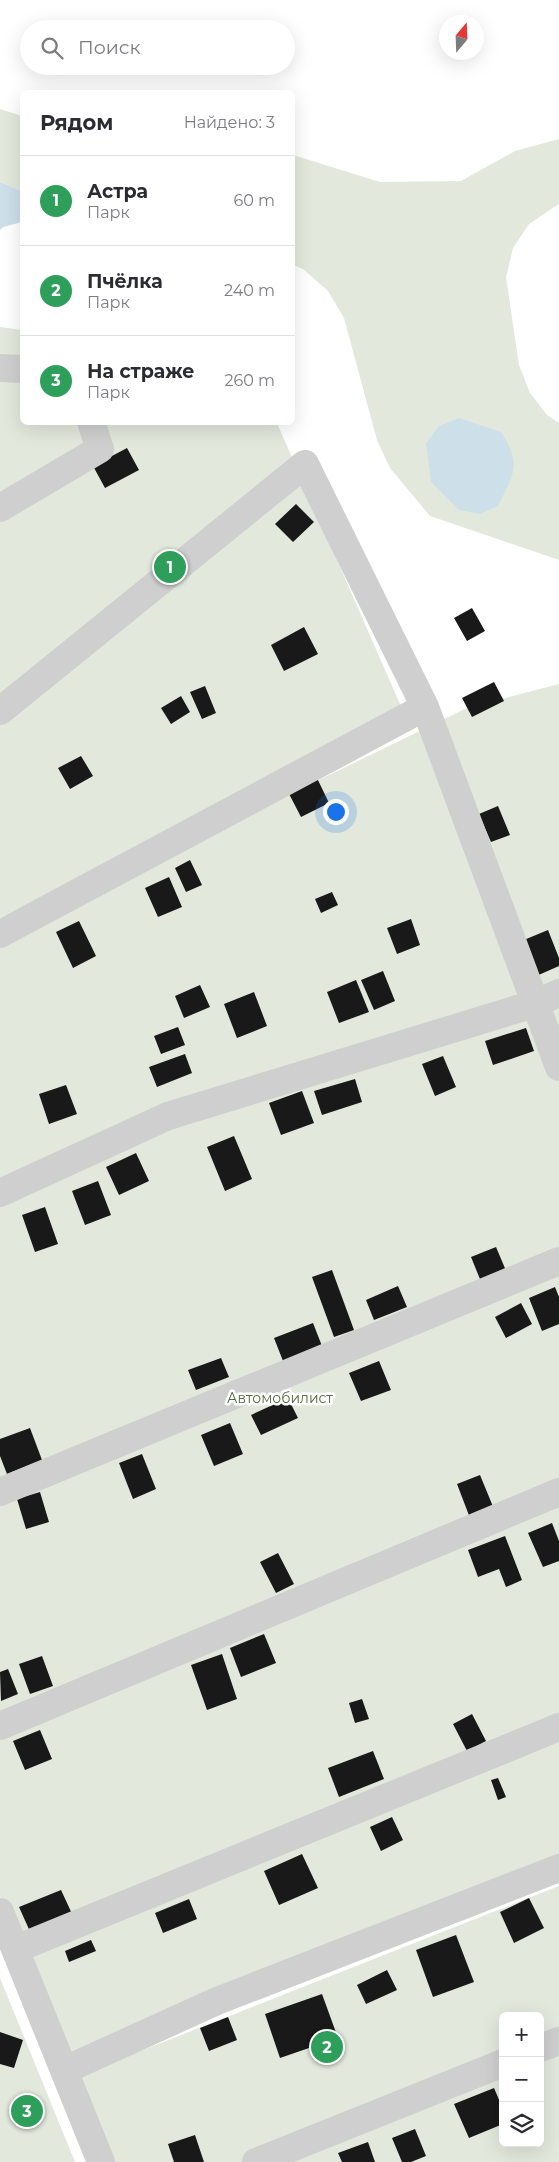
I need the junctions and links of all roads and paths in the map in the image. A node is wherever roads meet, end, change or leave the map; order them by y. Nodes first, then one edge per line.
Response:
1 (0, 368) edge
2 (20, 369) edge
3 (92, 425) edge
4 (0, 508) edge
5 (425, 707) junction
6 (0, 711) edge
7 (0, 934) edge
8 (559, 993) edge
9 (534, 1004) junction
10 (559, 1067) edge
11 (0, 1193) edge
12 (559, 1261) edge
13 (0, 1492) edge
14 (559, 1492) edge
15 (0, 1726) edge
16 (559, 1728) edge
17 (559, 1868) edge
18 (0, 1912) edge
19 (16, 1949) junction
20 (559, 2041) edge
21 (544, 2047) edge
22 (499, 2065) edge
23 (65, 2070) junction
24 (101, 2162) edge
25 (256, 2162) edge

1 - 2 street
3 - 4 street
5 - 6 street
5 - 7 street
5 - 9 street
8 - 9 street
9 - 10 street
9 - 11 street
12 - 13 street
14 - 15 street
16 - 19 street
17 - 23 street
18 - 19 street
19 - 23 street
20 - 21 street
22 - 25 street
23 - 24 street

